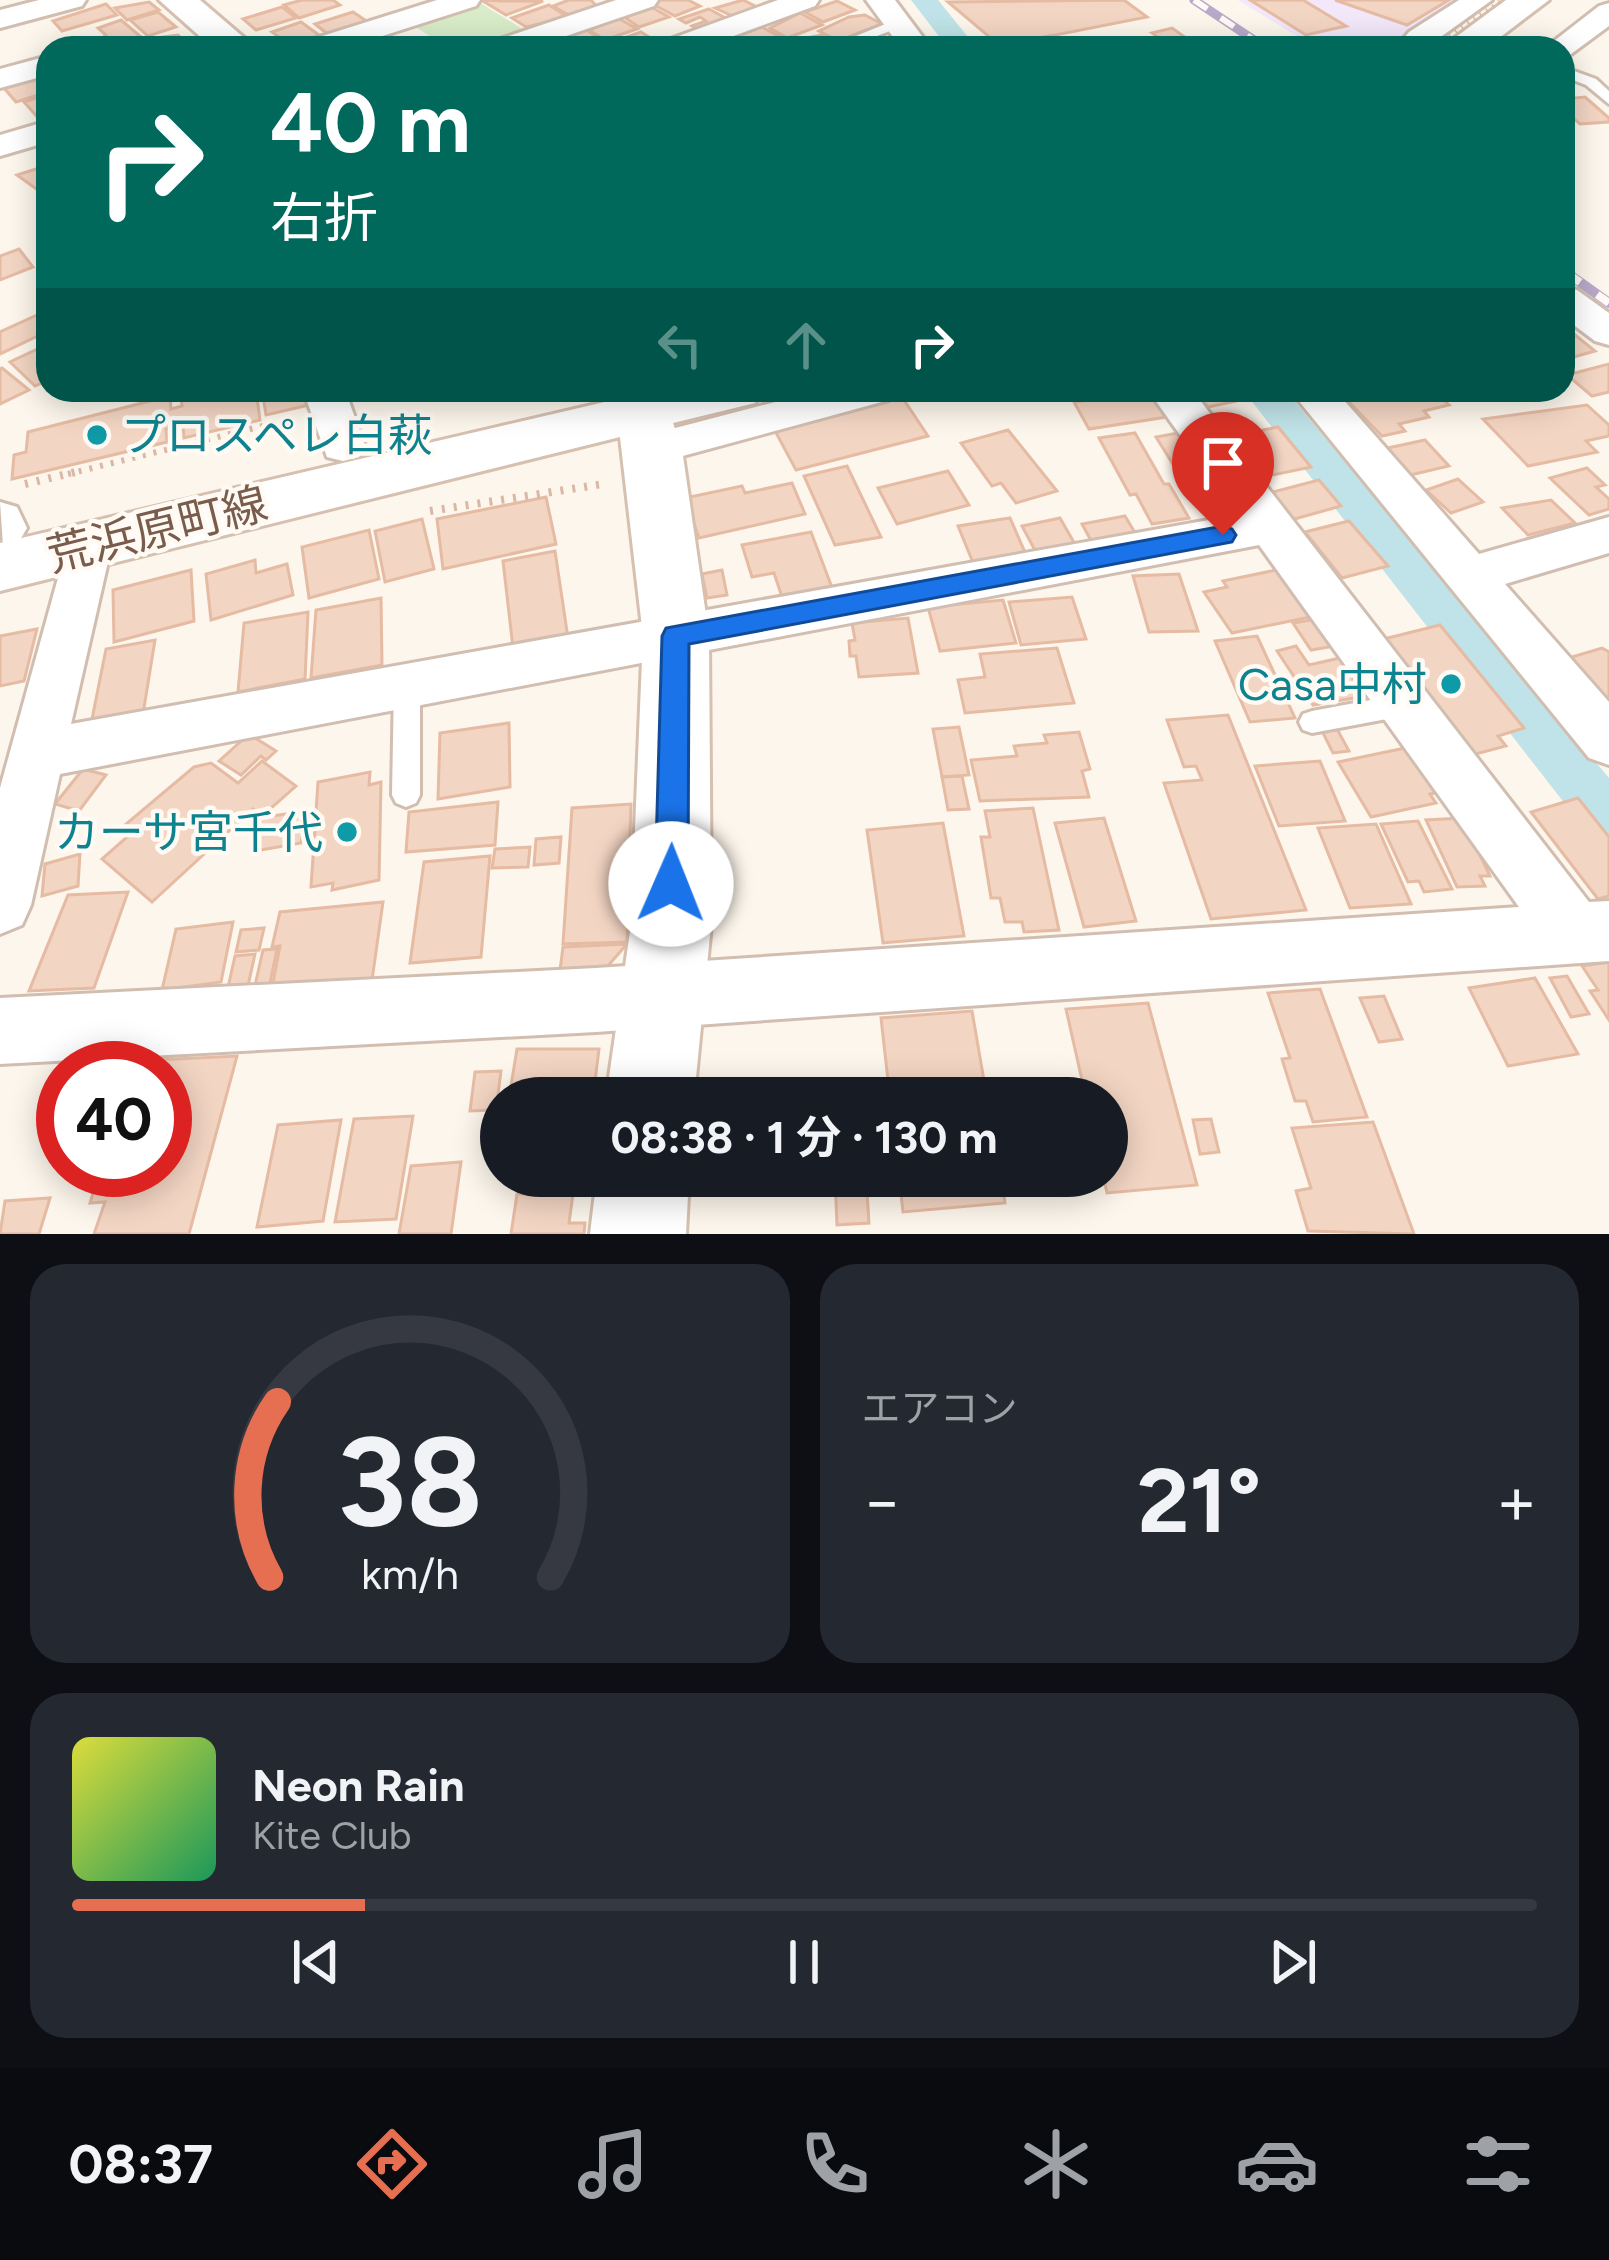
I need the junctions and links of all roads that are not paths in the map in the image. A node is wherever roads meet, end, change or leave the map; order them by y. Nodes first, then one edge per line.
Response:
1 (72, 0) edge
2 (177, 0) edge
3 (359, 0) edge
4 (466, 0) edge
5 (644, 0) edge
6 (805, 0) edge
7 (1478, 0) edge
8 (1531, 0) edge
9 (1573, 0) edge
10 (6, 11) edge
11 (889, 11) edge
12 (1609, 12) edge
13 (393, 23) junction
14 (37, 36) edge
15 (223, 36) edge
16 (352, 36) edge
17 (413, 36) edge
18 (550, 36) edge
19 (706, 36) edge
20 (854, 36) edge
21 (907, 36) edge
22 (1434, 36) edge
23 (1478, 36) edge
24 (1521, 36) edge
25 (1575, 37) edge
26 (36, 68) edge
27 (1575, 76) edge
28 (0, 79) edge
29 (1609, 99) edge
30 (36, 135) edge
31 (0, 146) edge
32 (1575, 309) edge
33 (1609, 332) edge
34 (674, 402) edge
35 (734, 402) edge
36 (1178, 402) edge
37 (1321, 402) edge
38 (629, 411) edge
39 (325, 417) edge
40 (5, 526) edge
41 (1270, 526) junction
42 (1609, 535) edge
43 (88, 544) junction
44 (1468, 576) junction
45 (676, 636) junction
46 (407, 686) junction
47 (1403, 705) junction
48 (1312, 722) dead end
49 (1609, 741) edge
50 (35, 755) junction
51 (406, 795) dead end
52 (0, 904) edge
53 (1591, 931) edge
54 (659, 994) junction
55 (0, 1031) edge
56 (652, 1077) edge
57 (641, 1197) edge
58 (638, 1234) edge

1 - 10 street
2 - 15 main road
3 - 13 street
4 - 13 street
5 - 18 street
6 - 19 street
7 - 22 street
8 - 23 main road
9 - 24 main road
10 - 14 street
11 - 20 lane
11 - 21 street
12 - 25 street
13 - 16 street
13 - 17 street
26 - 28 street
27 - 29 lane
30 - 31 street
32 - 33 street
34 - 38 main road, 荒浜原町線
35 - 38 street
36 - 41 street
37 - 44 street
38 - 39 main road, 荒浜原町線
38 - 43 main road, 荒浜原町線
38 - 45 main road
39 - 40 main road, 荒浜原町線
40 - 43 main road, 荒浜原町線
41 - 45 street
41 - 47 street
42 - 44 street
43 - 50 street
44 - 49 street
45 - 46 street
45 - 54 main road
46 - 50 street
46 - 51 lane
47 - 48 lane
47 - 53 street
50 - 52 street
53 - 54 street
54 - 55 street
54 - 56 main road
57 - 58 main road

